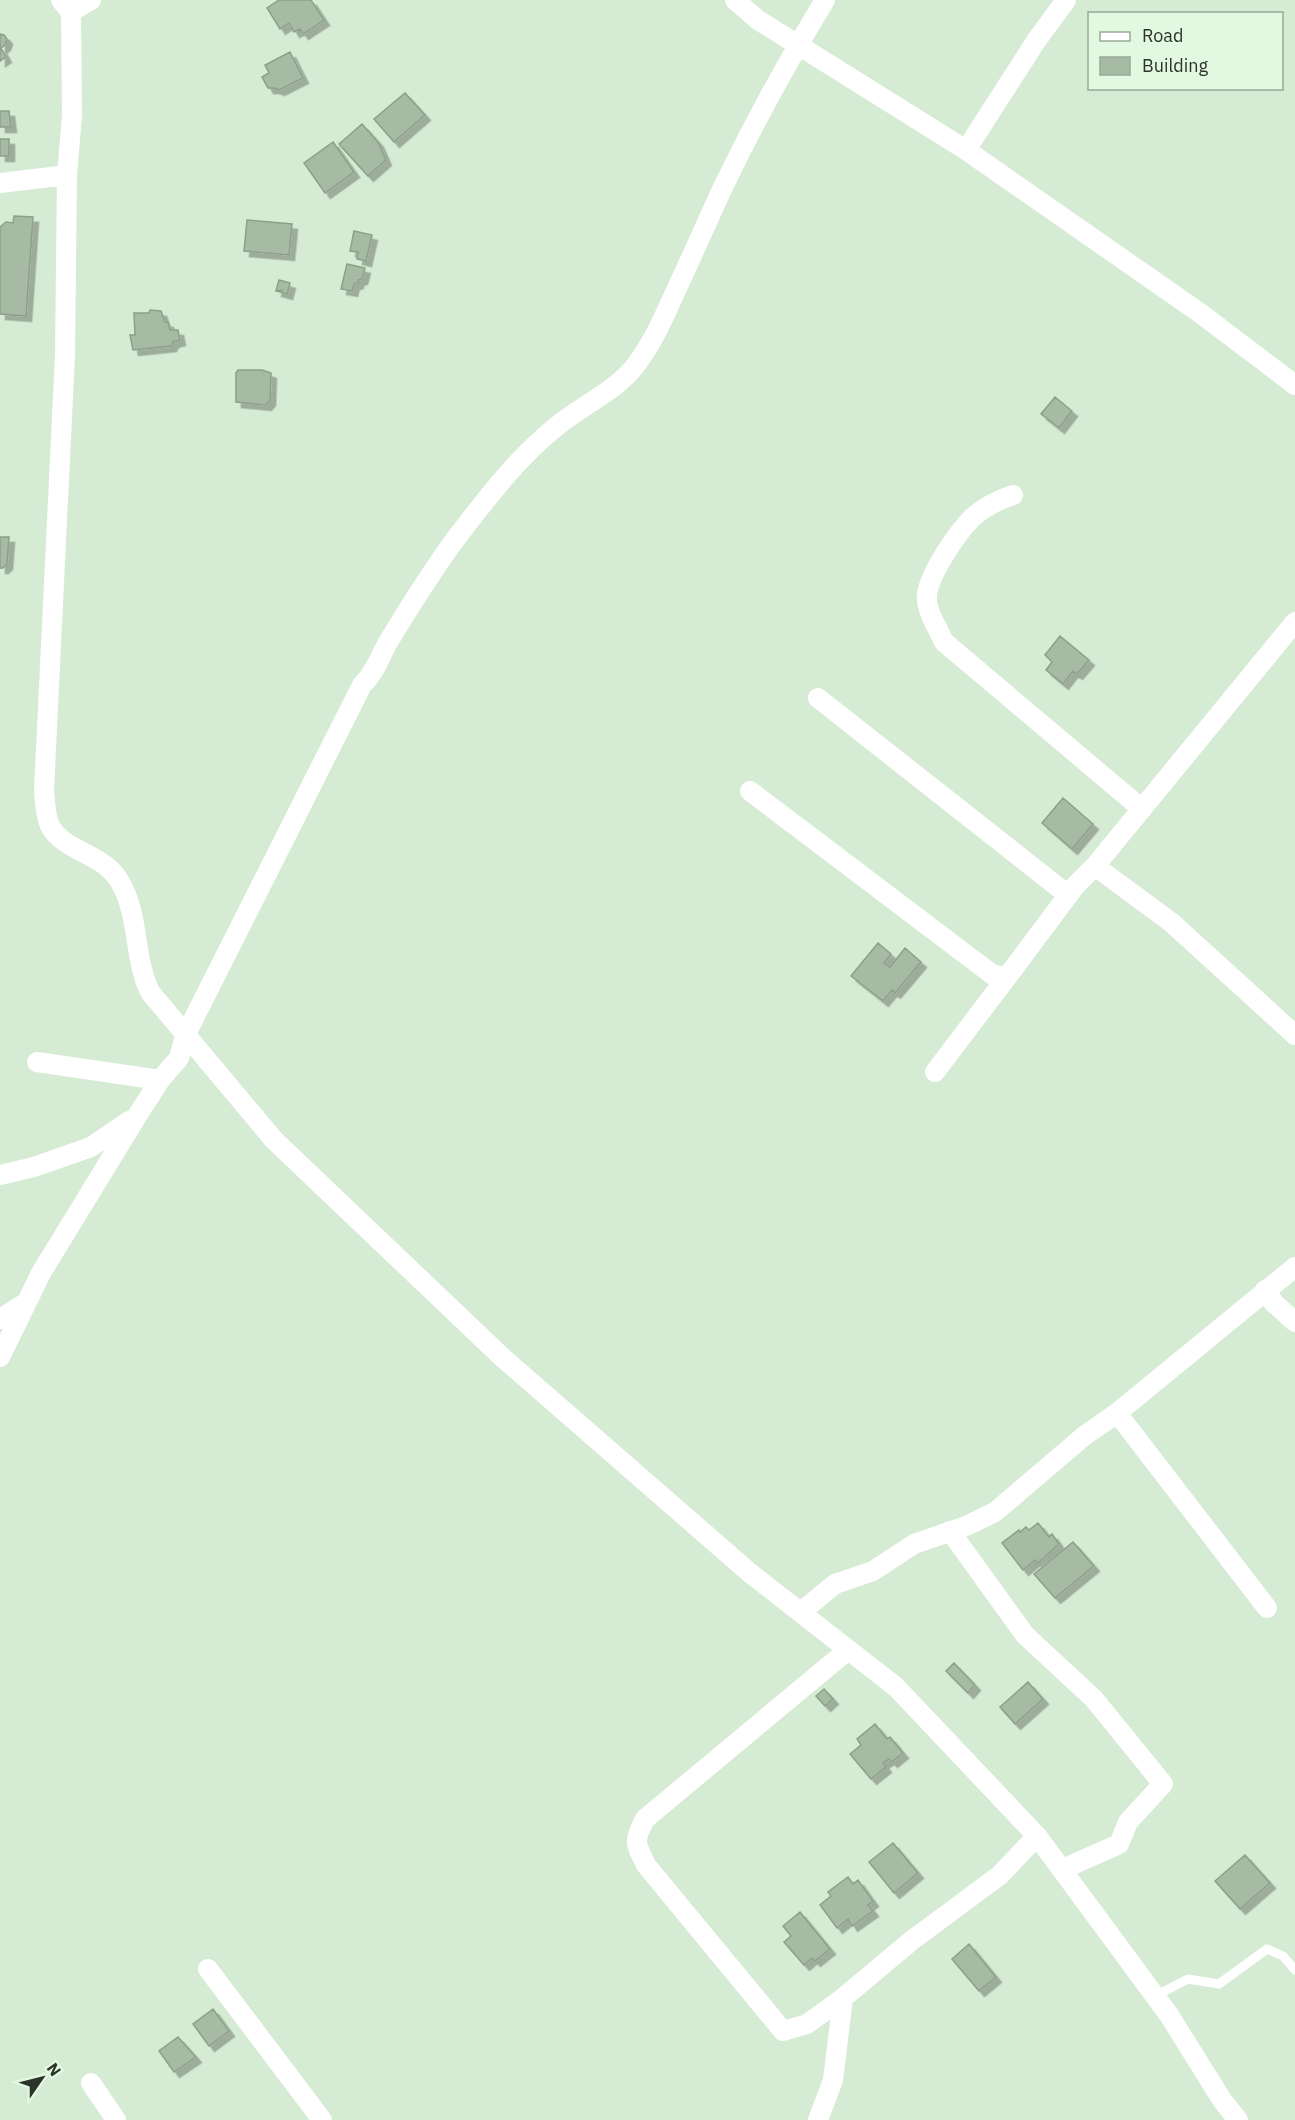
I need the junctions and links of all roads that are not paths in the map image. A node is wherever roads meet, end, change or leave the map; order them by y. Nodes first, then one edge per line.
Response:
1 (91, 0) edge
2 (735, 0) edge
3 (825, 0) edge
4 (1066, 0) edge
5 (66, 6) edge
6 (798, 44) junction
7 (966, 150) junction
8 (67, 175) junction
9 (0, 183) edge
10 (1295, 385) edge
11 (1013, 495) dead end
12 (1295, 622) edge
13 (818, 698) dead end
14 (750, 791) dead end
15 (1142, 809) junction
16 (1095, 866) junction
17 (1068, 895) junction
18 (1007, 977) junction
19 (1295, 1035) edge
20 (185, 1036) junction
21 (37, 1062) dead end
22 (935, 1072) dead end
23 (160, 1080) junction
24 (137, 1116) junction
25 (0, 1175) edge
26 (1295, 1266) edge
27 (1265, 1290) junction
28 (27, 1302) junction
29 (0, 1319) edge
30 (1295, 1322) edge
31 (0, 1357) edge
32 (1117, 1413) junction
33 (950, 1531) junction
34 (1267, 1608) dead end
35 (801, 1612) junction
36 (848, 1650) junction
37 (1037, 1836) junction
38 (1063, 1869) junction
39 (208, 1969) dead end
40 (1295, 1970) edge
41 (1155, 1995) junction
42 (843, 1998) junction
43 (91, 2083) dead end
44 (116, 2120) edge
45 (322, 2120) edge
46 (818, 2120) edge
47 (1238, 2120) edge

1 - 5 street
2 - 6 street
3 - 6 street
4 - 7 street
5 - 8 street
6 - 7 street
6 - 20 street
7 - 10 street
8 - 9 street
8 - 20 street
11 - 15 street
12 - 15 street
13 - 17 street
14 - 18 street
15 - 16 street
16 - 17 street
16 - 19 street
17 - 18 street
18 - 22 street
20 - 23 street
20 - 35 street
21 - 23 street
23 - 24 street
24 - 25 street
24 - 28 street
26 - 27 street
27 - 30 street
27 - 32 street
28 - 29 street
28 - 31 street
32 - 33 street
32 - 34 street
33 - 35 street
33 - 38 street
35 - 36 street
36 - 37 street
36 - 42 street
37 - 38 street
37 - 42 street
38 - 41 street
39 - 45 street
40 - 41 lane
41 - 47 street
42 - 46 street
43 - 44 street

